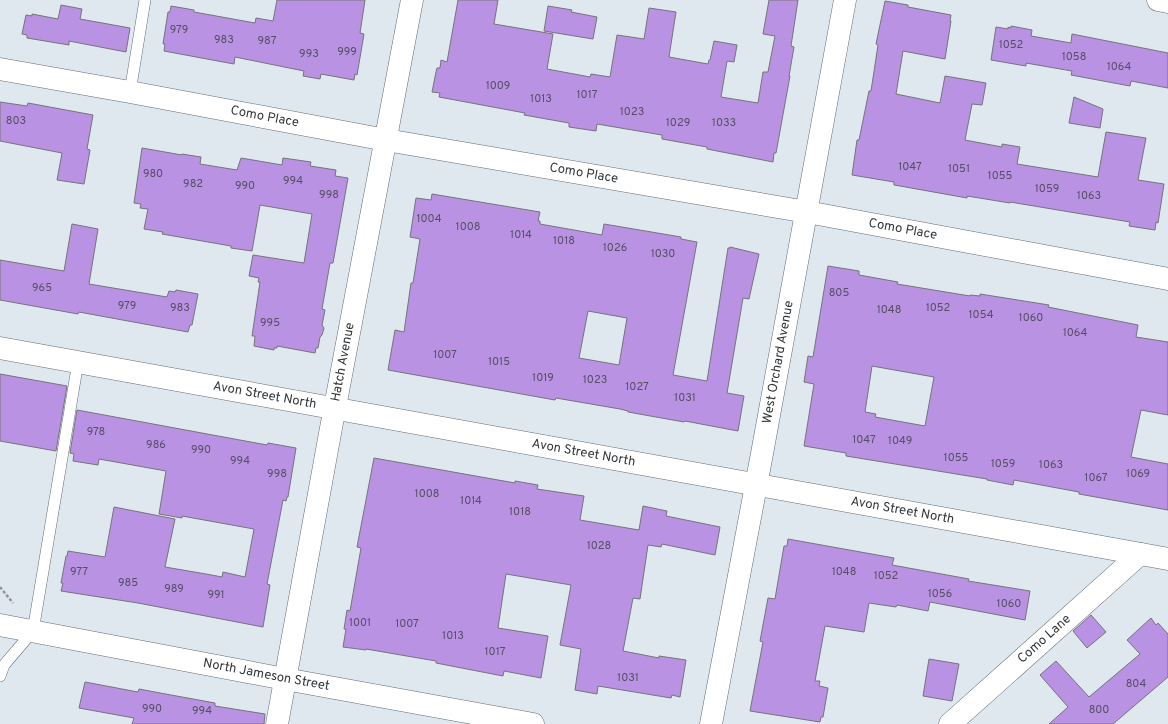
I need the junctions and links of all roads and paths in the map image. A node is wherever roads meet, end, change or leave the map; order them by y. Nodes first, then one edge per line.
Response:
1 (145, 0) edge
2 (412, 0) edge
3 (845, 0) edge
4 (1158, 0) edge
5 (1168, 2) edge
6 (0, 69) edge
7 (130, 92) junction
8 (386, 140) junction
9 (807, 212) junction
10 (1168, 279) edge
11 (0, 348) edge
12 (78, 362) junction
13 (335, 408) junction
14 (756, 484) junction
15 (1140, 554) junction
16 (1168, 559) edge
17 (0, 587) edge
18 (13, 604) dead end
19 (0, 624) edge
20 (33, 631) junction
21 (0, 676) edge
22 (285, 679) junction
23 (277, 724) edge
24 (534, 724) edge
25 (711, 724) edge
26 (950, 724) edge

1 - 7 lane
2 - 8 street, Hatch Avenue
3 - 9 street, West Orchard Avenue
4 - 5 street
6 - 7 street, Como Place
7 - 8 street, Como Place
8 - 9 street, Como Place
8 - 13 street, Hatch Avenue
9 - 10 street, Como Place
9 - 14 street, West Orchard Avenue
11 - 12 street, Avon Street North
12 - 13 street, Avon Street North
12 - 20 lane
13 - 14 street, Avon Street North
13 - 22 street, Hatch Avenue
14 - 15 street, Avon Street North
14 - 25 street, West Orchard Avenue
15 - 16 street, Avon Street North
15 - 26 street, Como Lane
17 - 18 path
19 - 20 street, North Jameson Street
20 - 21 lane
20 - 22 street, North Jameson Street
22 - 23 street, Hatch Avenue
22 - 24 street, North Jameson Street

